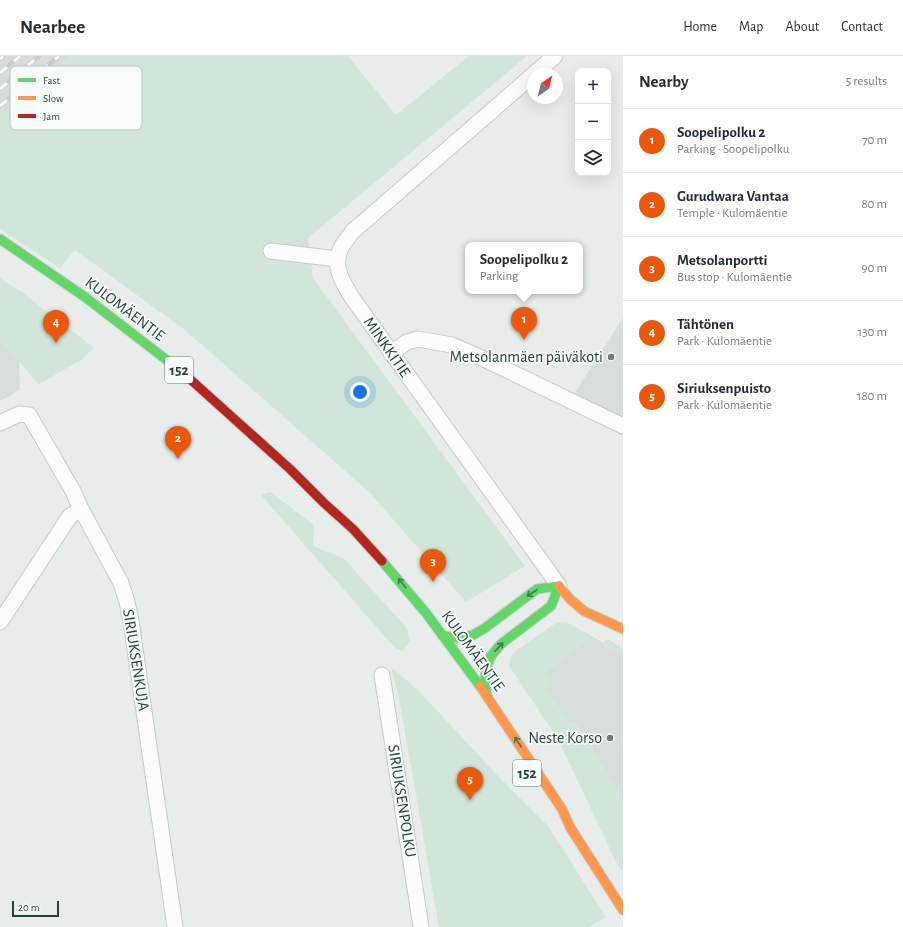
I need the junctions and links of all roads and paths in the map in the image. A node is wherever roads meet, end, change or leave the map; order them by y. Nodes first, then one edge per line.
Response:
1 (555, 56) edge
2 (542, 68) edge
3 (527, 81) edge
4 (0, 240) edge
5 (271, 251) dead end
6 (337, 259) junction
7 (391, 353) junction
8 (0, 423) edge
9 (623, 426) edge
10 (81, 509) junction
11 (330, 509) junction
12 (363, 553) dead end
13 (560, 586) junction
14 (0, 622) edge
15 (623, 629) edge
16 (443, 636) junction
17 (382, 675) dead end
18 (487, 696) junction
19 (533, 782) dead end
20 (570, 827) junction
21 (623, 910) edge
22 (175, 927) edge
23 (421, 927) edge

1 - 2 street
3 - 6 street
4 - 11 main road, KULOMÄENTIE / 152
5 - 6 street
6 - 7 street, MINKKITIE
7 - 9 street
7 - 13 street, MINKKITIE
8 - 10 street, SIRIUKSENKUJA
10 - 14 street
10 - 22 street, SIRIUKSENKUJA
11 - 12 main road, KULOMÄENTIE / 152
16 -> 11 main road, KULOMÄENTIE / 152
13 - 15 main road, MINKKITIE
13 -> 16 main road
18 -> 13 main road
16 - 18 main road, KULOMÄENTIE / 152
17 - 23 street, SIRIUKSENPOLKU
20 -> 18 main road, KULOMÄENTIE / 152
19 - 20 main road, KULOMÄENTIE / 152
20 - 21 main road, KULOMÄENTIE / 152

